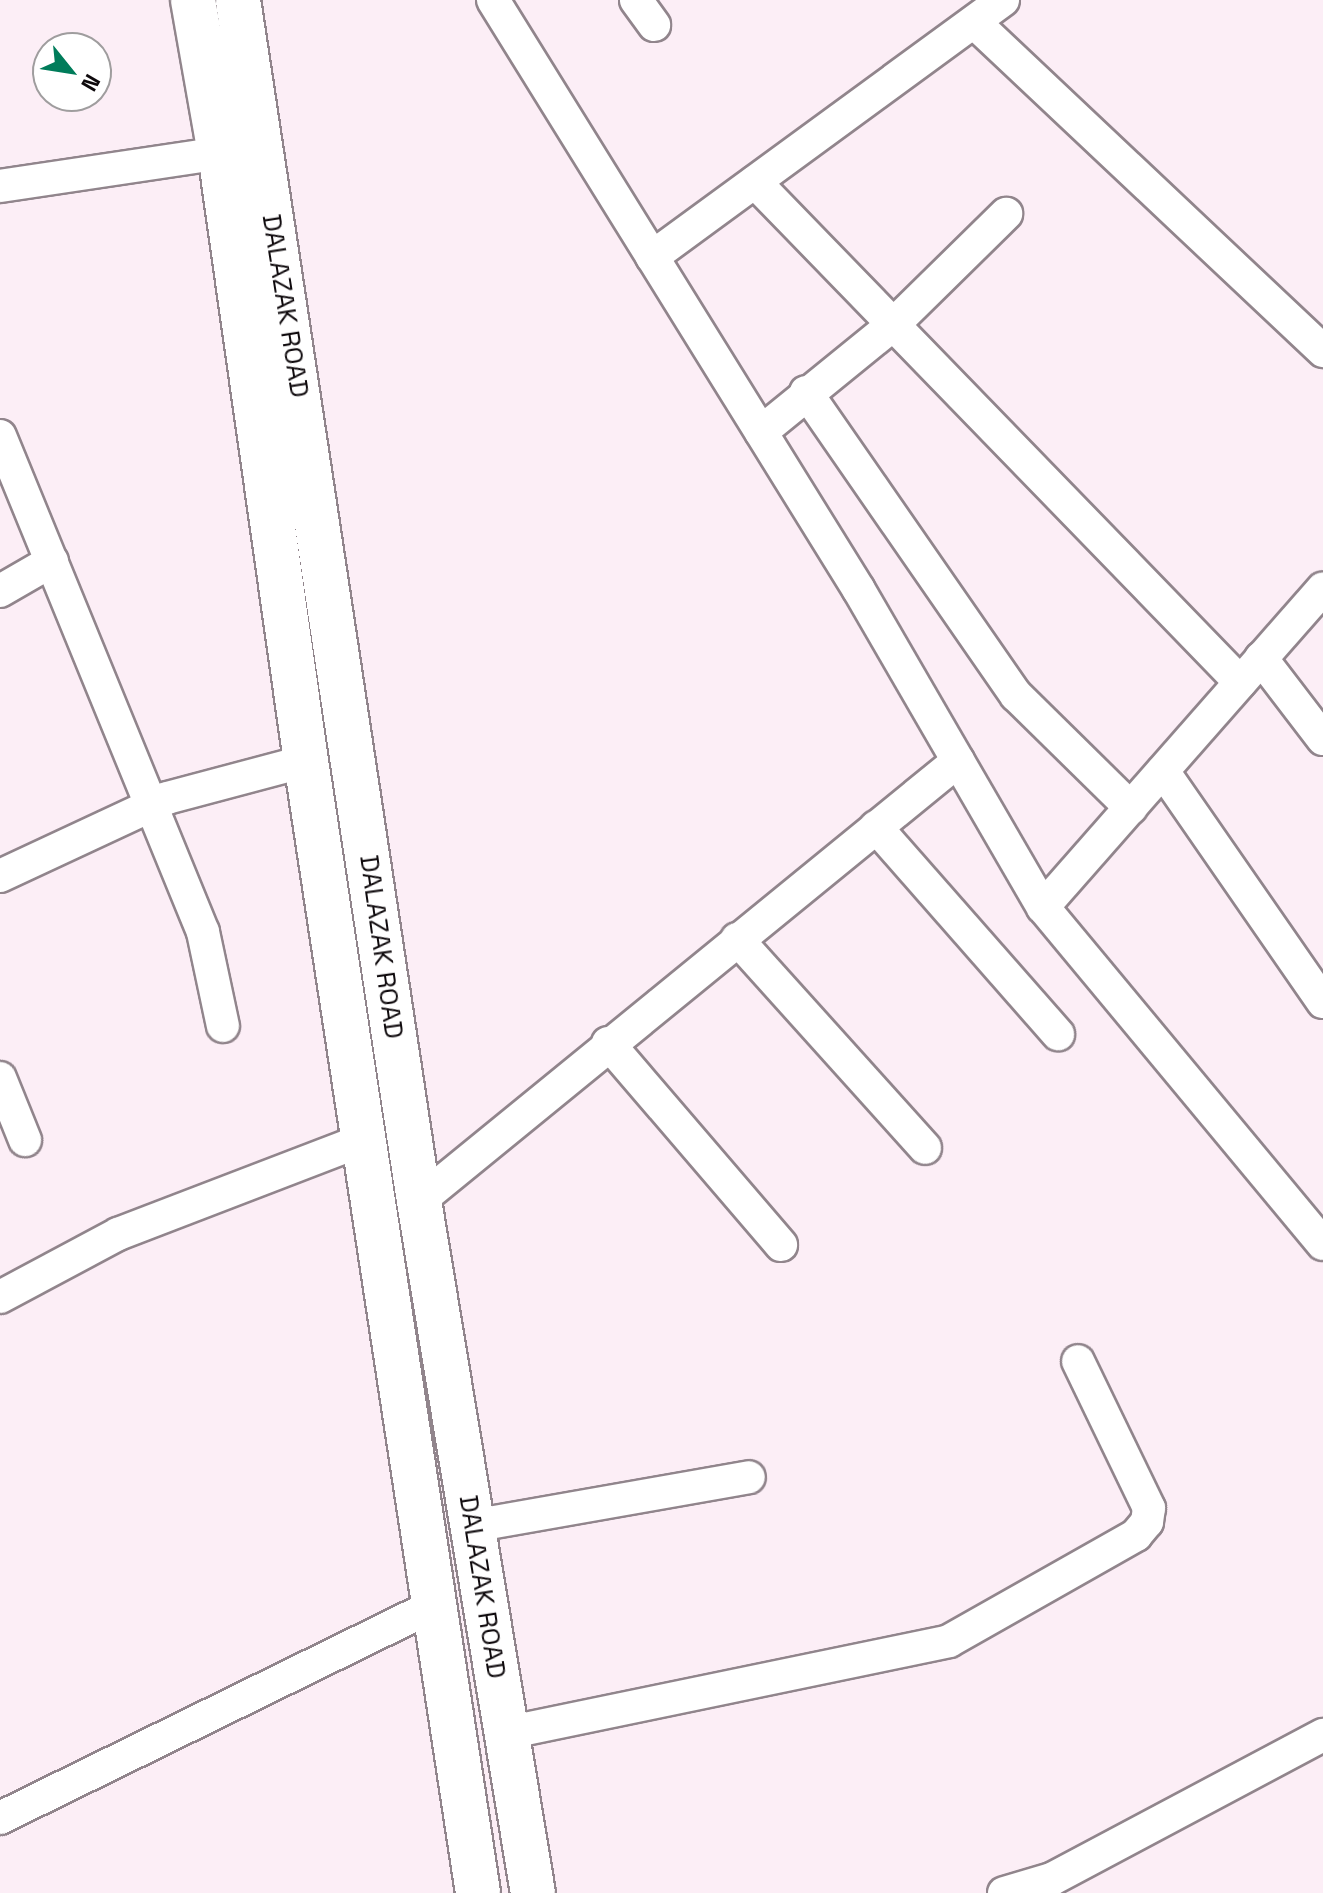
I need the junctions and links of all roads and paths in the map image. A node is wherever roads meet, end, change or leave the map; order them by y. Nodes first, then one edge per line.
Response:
1 (193, 0) edge
2 (238, 0) edge
3 (493, 0) edge
4 (1003, 0) edge
5 (974, 22) junction
6 (220, 153) junction
7 (755, 182) junction
8 (0, 186) edge
9 (1006, 214) dead end
10 (652, 257) junction
11 (895, 323) junction
12 (1323, 351) edge
13 (806, 392) junction
14 (761, 432) junction
15 (0, 436) edge
16 (52, 561) junction
17 (1323, 588) edge
18 (0, 591) edge
19 (1261, 658) junction
20 (1240, 682) junction
21 (1323, 739) edge
22 (351, 746) junction
23 (306, 761) junction
24 (958, 761) junction
25 (1163, 771) junction
26 (154, 805) junction
27 (1131, 808) junction
28 (876, 827) junction
29 (0, 876) edge
30 (1043, 907) junction
31 (737, 939) junction
32 (1323, 1002) edge
33 (223, 1026) dead end
34 (1058, 1034) dead end
35 (608, 1043) junction
36 (0, 1078) edge
37 (25, 1140) dead end
38 (363, 1140) junction
39 (925, 1148) dead end
40 (419, 1201) junction
41 (1312, 1204) edge
42 (1323, 1244) edge
43 (781, 1245) dead end
44 (0, 1297) edge
45 (1078, 1361) dead end
46 (749, 1477) dead end
47 (472, 1526) junction
48 (433, 1606) junction
49 (506, 1733) junction
50 (1323, 1735) edge
51 (0, 1818) edge
52 (478, 1893) edge
53 (533, 1893) edge
54 (1004, 1893) edge

1 - 6 main road, DALAZAK ROAD
2 - 22 main road, DALAZAK ROAD
3 - 10 street
4 - 5 street
5 - 7 street
5 - 12 street
6 - 8 street
6 - 23 main road, DALAZAK ROAD
7 - 10 street
7 - 11 street
9 - 11 street
10 - 14 street
11 - 13 street
11 - 20 street
13 - 14 street
13 - 27 street
14 - 24 street
15 - 16 street
16 - 18 street
16 - 26 street
17 - 19 street
19 - 20 street
19 - 21 street
20 - 25 street
22 - 23 main road
22 - 40 main road, DALAZAK ROAD
23 - 26 street
23 - 38 main road, DALAZAK ROAD
24 - 28 street
24 - 30 street
25 - 27 street
25 - 32 street
26 - 29 street
26 - 33 street
27 - 30 street
28 - 31 street
28 - 34 street
30 - 41 street
31 - 35 street
31 - 39 street
35 - 40 street
35 - 43 street
36 - 37 street
38 - 44 street
38 - 48 main road, DALAZAK ROAD
40 - 47 main road, DALAZAK ROAD
41 - 42 street
45 - 49 street
46 - 47 street
47 - 49 main road, DALAZAK ROAD
48 - 51 street
48 - 52 main road, DALAZAK ROAD
49 - 53 main road, DALAZAK ROAD
50 - 54 street

